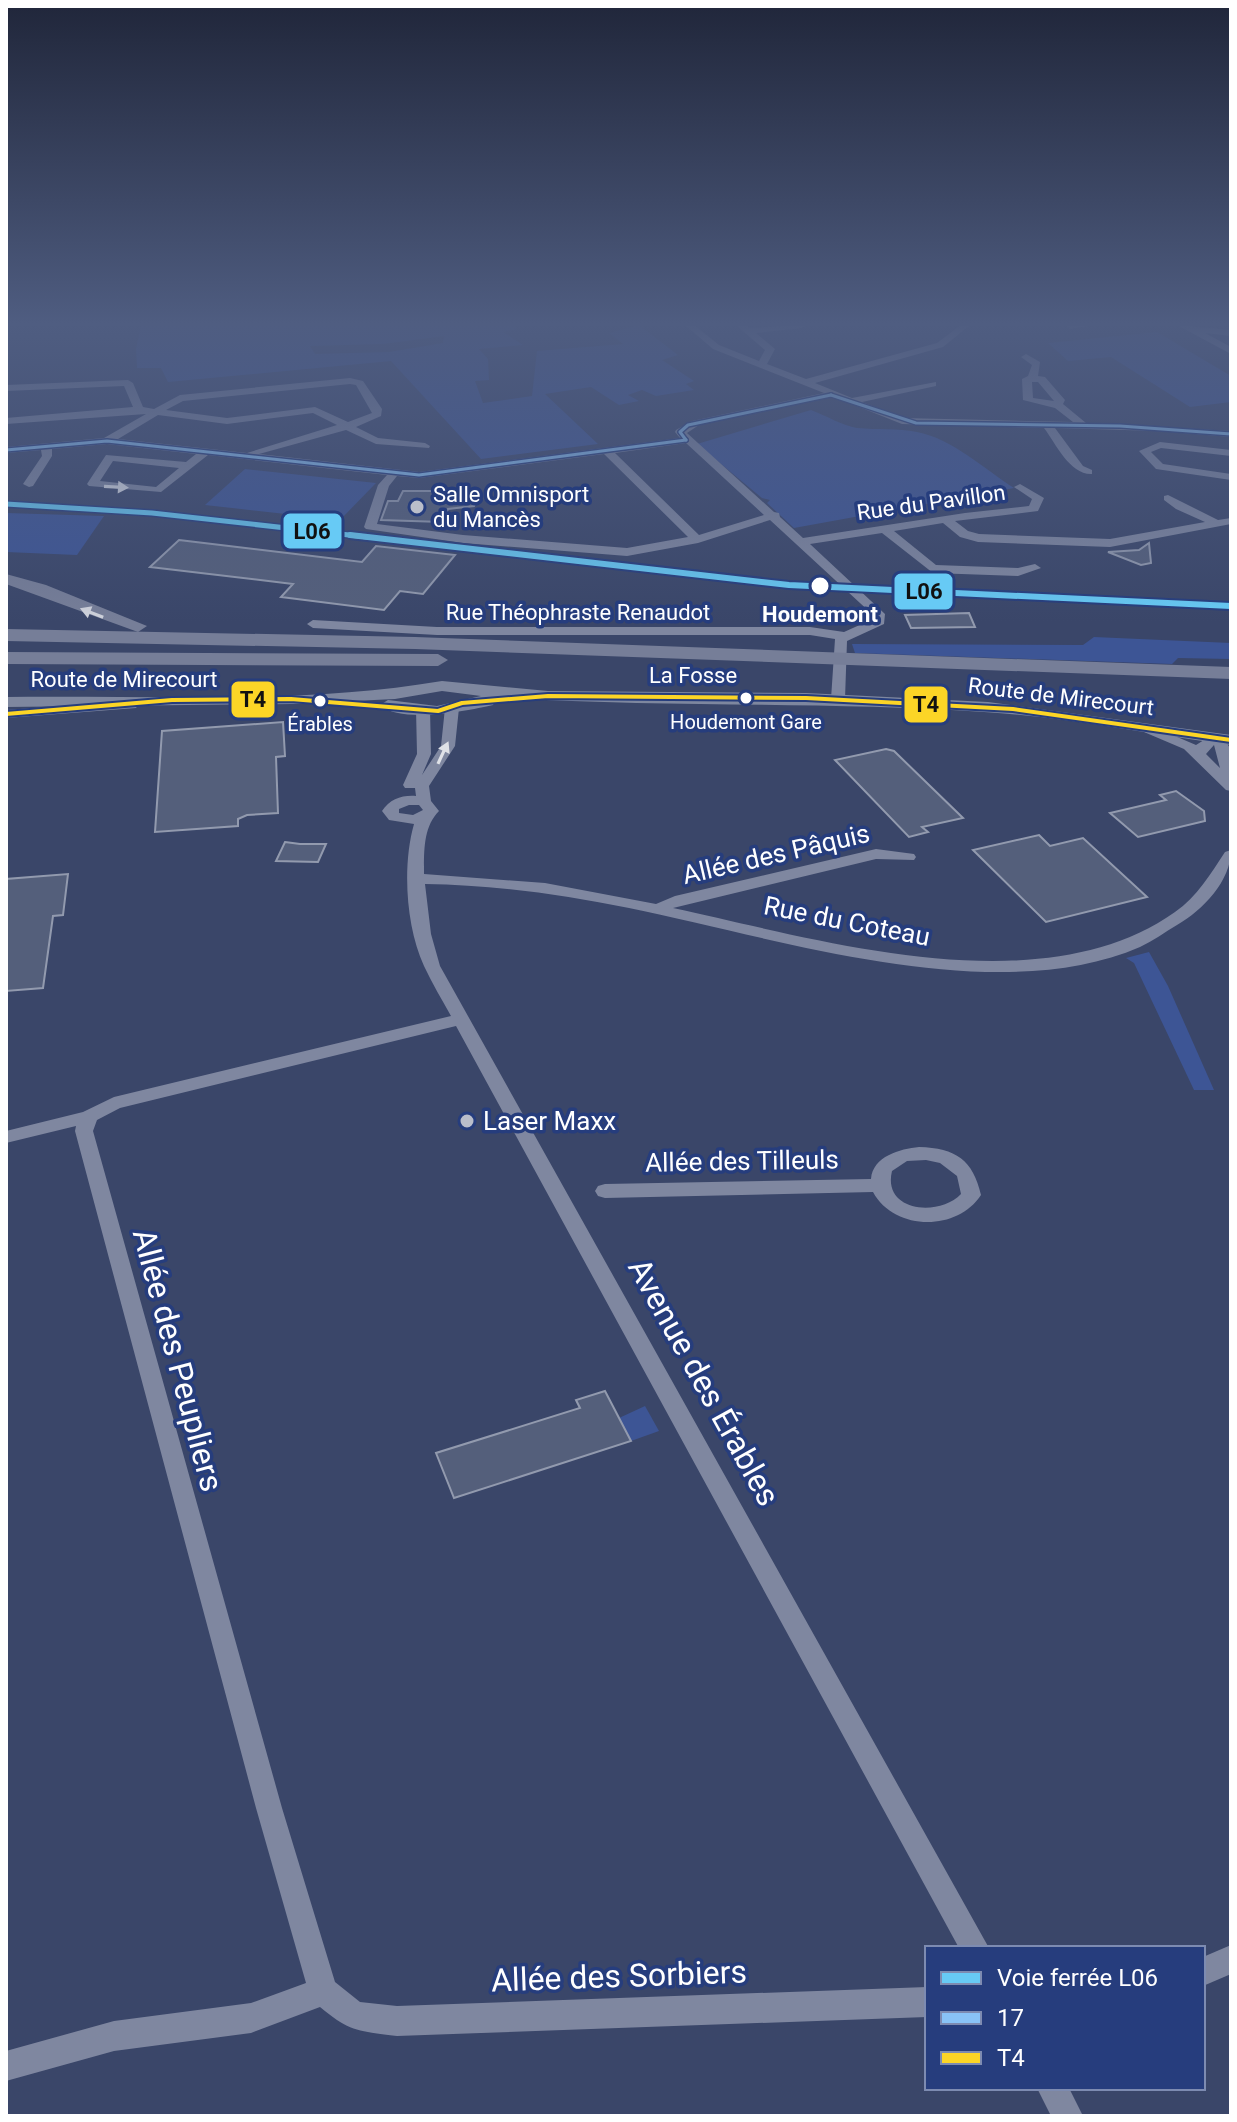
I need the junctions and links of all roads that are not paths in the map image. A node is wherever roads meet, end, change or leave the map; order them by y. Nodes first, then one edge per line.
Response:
1 (137, 424) edge
2 (343, 424) edge
3 (354, 424) edge
4 (693, 424) edge
5 (1046, 424) joint
6 (1082, 425) joint
7 (347, 426) junction
8 (1231, 434) edge
9 (659, 436) dead end
10 (686, 440) junction
11 (107, 441) junction
12 (46, 446) junction
13 (425, 446) dead end
14 (6, 450) edge
15 (610, 450) junction
16 (205, 452) junction
17 (1231, 453) edge
18 (248, 455) junction
19 (188, 466) junction
20 (1088, 472) dead end
21 (394, 473) junction
22 (1231, 477) edge
23 (29, 484) dead end
24 (1020, 487) dead end
25 (1168, 498) dead end
26 (775, 515) junction
27 (945, 519) junction
28 (1225, 522) edge
29 (883, 528) junction
30 (693, 535) dead end
31 (800, 542) junction
32 (1035, 568) dead end
33 (6, 579) edge
34 (313, 624) dead end
35 (6, 635) edge
36 (279, 639) junction
37 (841, 639) junction
38 (6, 648) edge
39 (6, 658) edge
40 (472, 659) junction
41 (171, 660) junction
42 (6, 665) edge
43 (1231, 673) edge
44 (1231, 683) edge
45 (838, 694) junction
46 (172, 700) junction
47 (458, 700) junction
48 (6, 702) edge
49 (419, 703) junction
50 (6, 714) edge
51 (1147, 728) junction
52 (1226, 744) edge
53 (1199, 754) junction
54 (1231, 786) edge
55 (401, 801) junction
56 (424, 810) junction
57 (401, 820) junction
58 (418, 838) junction
59 (1231, 855) edge
60 (908, 857) dead end
61 (419, 879) junction
62 (656, 910) junction
63 (461, 1019) junction
64 (89, 1117) junction
65 (6, 1137) edge
66 (879, 1185) junction
67 (605, 1191) dead end
68 (974, 1946) edge
69 (1231, 1959) edge
70 (1205, 1971) edge
71 (323, 1991) junction
72 (925, 2002) edge
73 (6, 2066) edge
74 (1053, 2090) edge
75 (1068, 2116) edge

1 - 11 street
2 - 7 street
3 - 7 street
4 - 10 street
5 - 6 street
5 - 20 street
6 - 8 street
7 - 13 street
7 - 18 street
9 - 15 street
10 - 15 street
10 - 26 street
11 - 12 street
11 - 16 street
12 - 14 street
12 - 23 street
15 - 21 street
15 - 30 street
16 - 18 street
16 - 19 street
17 - 22 street
18 - 21 street
19 -> 19 street
21 - 26 street
24 - 27 street, Rue du Pavillon
25 - 28 street
26 - 31 street
27 - 28 street
27 - 29 street, Rue du Pavillon
29 - 31 street, Rue du Pavillon
29 - 32 street
31 - 37 street
36 -> 33 highway
34 - 37 street, Rue Théophraste Renaudot
35 - 36 highway
36 - 43 highway
37 - 45 street
38 - 40 highway
39 - 41 highway
40 - 41 highway
40 - 44 highway
41 - 42 highway
45 - 47 main road, La Fosse
45 - 51 main road, Route de Mirecourt
46 - 48 main road, Route de Mirecourt
46 - 49 main road, Route de Mirecourt
46 - 50 street
47 - 49 main road
47 - 49 main road
56 -> 47 street, Avenue des Érables
49 - 55 street
51 - 52 main road, Route de Mirecourt
51 - 53 street
52 - 53 street
52 - 54 street
53 - 54 street
55 - 56 street
55 - 57 street
56 - 57 street
56 - 58 street, Avenue des Érables
57 - 58 street
58 - 61 street, Avenue des Érables
59 - 62 street, Rue du Coteau
60 - 62 street, Allée des Pâquis
61 - 62 street, Rue du Coteau
61 - 63 street, Avenue des Érables
63 - 64 street
63 - 68 street, Avenue des Érables
64 - 65 street
64 - 71 street, Allée des Peupliers
66 - 66 street
66 - 67 street, Allée des Tilleuls
69 - 70 street
71 - 72 street, Allée des Sorbiers
71 - 73 street
74 - 75 street

